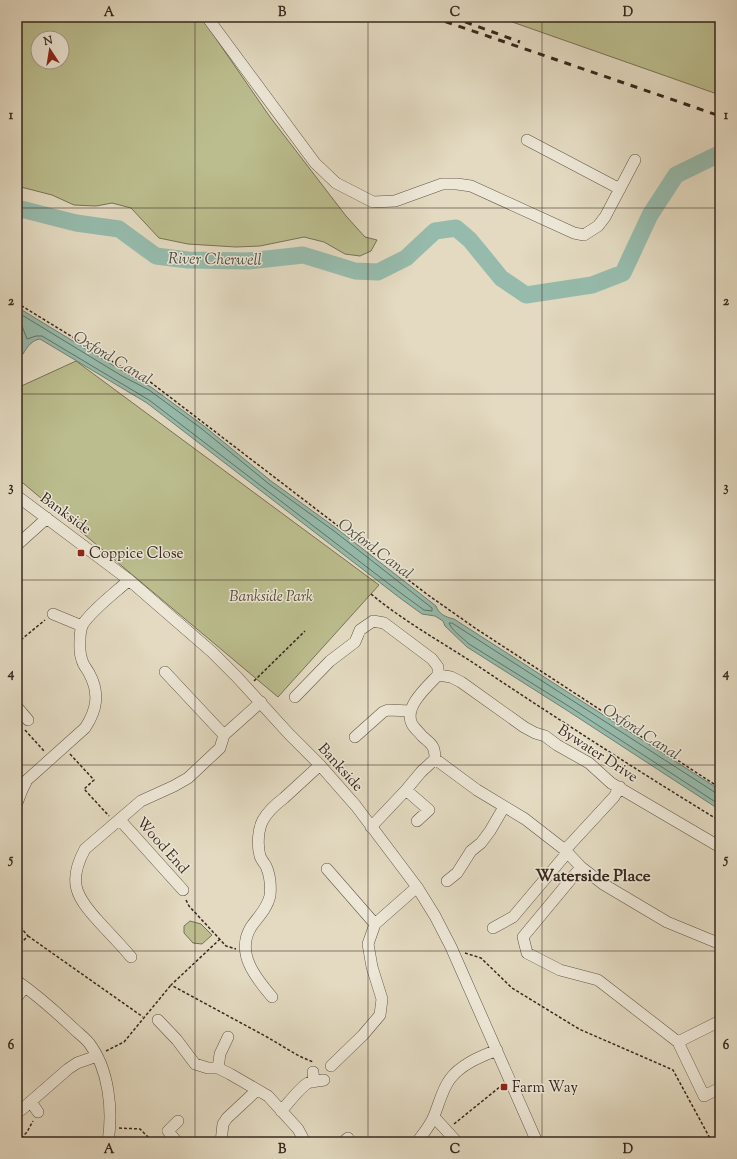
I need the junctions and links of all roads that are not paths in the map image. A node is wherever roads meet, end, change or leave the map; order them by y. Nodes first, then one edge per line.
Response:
1 (207, 17) edge
2 (527, 140) dead end
3 (635, 160) dead end
4 (620, 188) junction
5 (17, 496) edge
6 (47, 518) junction
7 (17, 545) edge
8 (129, 580) junction
9 (52, 614) road end
10 (82, 626) junction
11 (165, 672) dead end
12 (438, 675) junction
13 (295, 697) dead end
14 (261, 702) junction
15 (17, 707) edge
16 (411, 711) junction
17 (28, 720) road end
18 (224, 735) junction
19 (355, 737) dead end
20 (435, 756) junction
21 (320, 765) junction
22 (620, 787) junction
23 (406, 790) junction
24 (17, 803) edge
25 (504, 807) junction
26 (118, 821) junction
27 (417, 821) dead end
28 (371, 826) junction
29 (720, 847) edge
30 (566, 851) junction
31 (581, 867) junction
32 (327, 869) dead end
33 (447, 881) dead end
34 (417, 887) junction
35 (183, 890) road end
36 (376, 924) junction
37 (493, 928) dead end
38 (719, 943) edge
39 (131, 957) dead end
40 (21, 984) edge
41 (17, 997) edge
42 (272, 997) dead end
43 (158, 1020) dead end
44 (720, 1021) edge
45 (228, 1038) dead end
46 (678, 1042) junction
47 (497, 1050) junction
48 (97, 1056) junction
49 (332, 1066) dead end
50 (218, 1068) junction
51 (317, 1074) road end
52 (720, 1088) edge
53 (257, 1090) junction
54 (31, 1102) junction
55 (21, 1110) dead end
56 (38, 1112) road end
57 (281, 1112) junction
58 (434, 1117) junction
59 (178, 1121) dead end
60 (108, 1142) edge
61 (177, 1142) edge
62 (221, 1142) edge
63 (305, 1142) edge
64 (417, 1142) edge
65 (457, 1142) edge
66 (537, 1142) edge

1 - 4 street
2 - 4 street
3 - 4 street
5 - 6 street, Bankside
6 - 7 street
6 - 8 street, Bankside
8 - 10 street
8 - 14 street, Bankside
9 - 10 street
10 - 24 street
11 - 18 street
12 - 13 street
12 - 16 street
12 - 22 street, Bywater Drive
14 - 18 street, Wood End
14 - 21 street, Bankside
15 - 17 street
16 - 19 street
16 - 20 street
18 - 26 street, Wood End
20 - 23 street
20 - 25 street
21 - 28 street, Bankside
21 - 42 street
22 - 29 street, Bywater Drive
22 - 30 street
23 - 27 street
23 - 28 street
25 - 30 street
25 - 33 street
26 - 35 street, Wood End
26 - 39 street, Wood End
28 - 34 street, Bankside
30 - 31 street
30 - 37 street
31 - 38 street
31 - 46 street
32 - 36 street
34 - 36 street
34 - 47 street, Bankside
36 - 49 street
40 - 41 street
40 - 48 street
43 - 50 street
44 - 46 street
45 - 50 street
46 - 52 street
47 - 58 street
47 - 66 street, Bankside
48 - 54 street
48 - 60 street
50 - 53 street
51 - 57 street
53 - 57 street
53 - 62 street
54 - 55 street
54 - 56 street
57 - 63 street
58 - 64 street
58 - 65 street
59 - 61 street

